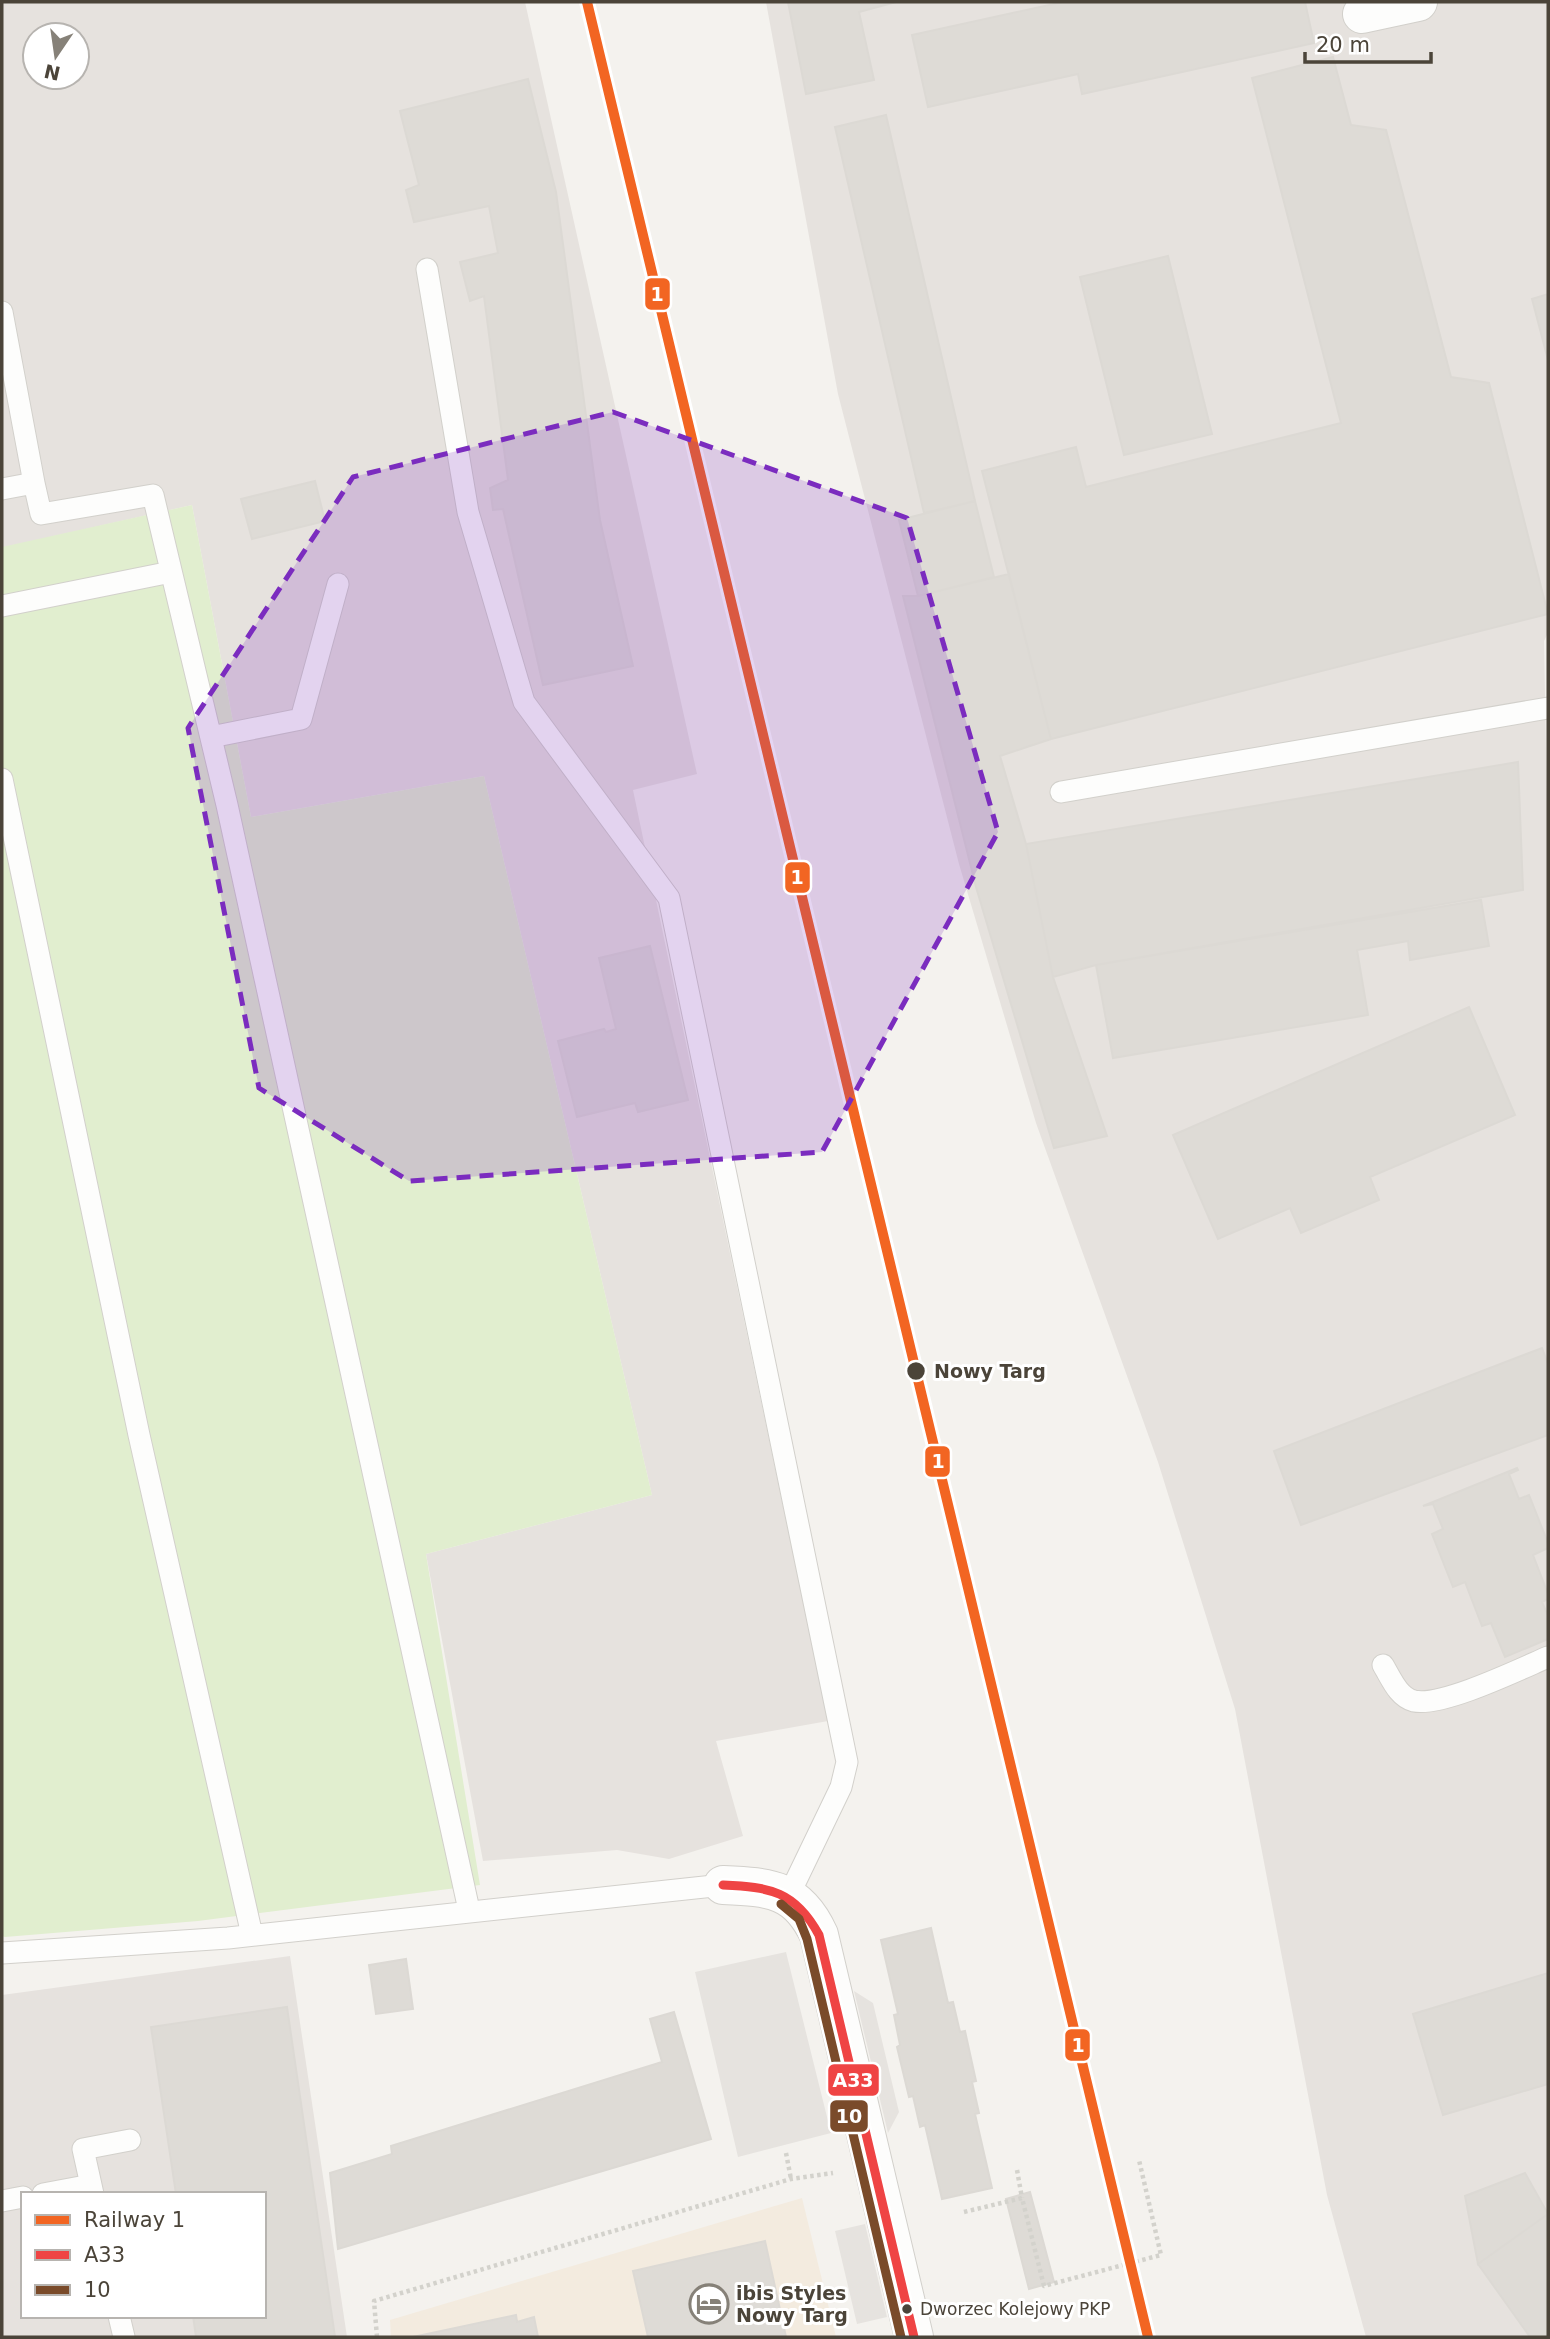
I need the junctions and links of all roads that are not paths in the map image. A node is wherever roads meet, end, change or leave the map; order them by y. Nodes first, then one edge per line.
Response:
1 (1418, 2) edge
2 (1362, 14) dead end
3 (427, 269) dead end
4 (2, 312) edge
5 (34, 483) junction
6 (2, 489) edge
7 (171, 572) junction
8 (338, 584) dead end
9 (2, 606) edge
10 (1548, 708) edge
11 (211, 737) junction
12 (2, 779) edge
13 (1061, 792) dead end
14 (1548, 1657) edge
15 (1383, 1665) dead end
16 (723, 1885) joint
17 (789, 1895) junction
18 (469, 1910) junction
19 (252, 1936) junction
20 (2, 1953) edge
21 (130, 2140) dead end
22 (92, 2189) edge
23 (63, 2192) edge
24 (21, 2197) edge
25 (2, 2201) edge
26 (119, 2318) edge
27 (124, 2337) edge
28 (914, 2337) edge

1 - 2 street
3 - 17 lane
4 - 5 lane
5 - 6 lane
5 - 7 lane
7 - 9 lane
7 - 11 lane
8 - 11 lane
10 - 13 lane
11 - 18 lane
12 - 19 lane
14 - 15 lane
16 - 17 street
16 - 18 lane
17 - 28 street
18 - 19 lane
19 - 20 lane
21 - 22 lane
22 - 23 lane
24 - 25 lane
26 - 27 lane

